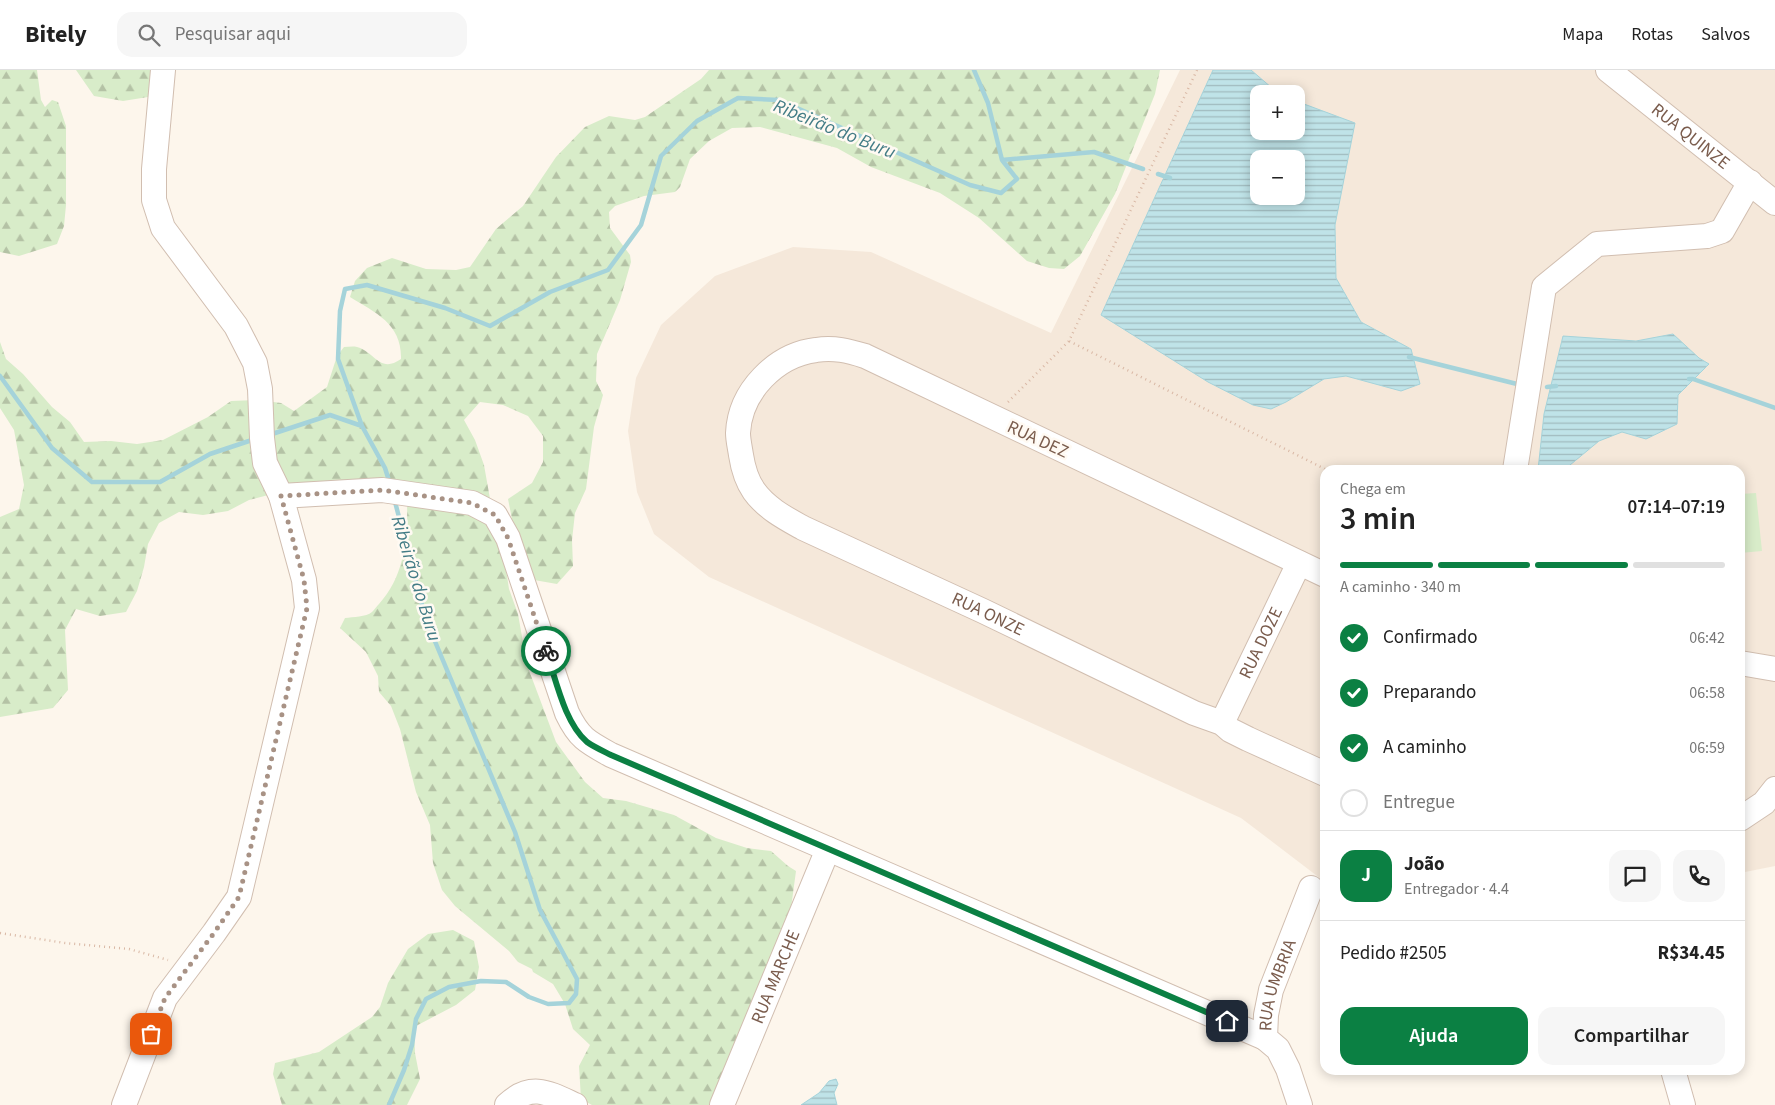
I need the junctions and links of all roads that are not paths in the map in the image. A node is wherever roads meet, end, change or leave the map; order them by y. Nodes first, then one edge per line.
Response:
1 (163, 70) edge
2 (1608, 70) edge
3 (1750, 182) junction
4 (1775, 202) edge
5 (753, 390) joint
6 (1516, 465) edge
7 (281, 496) junction
8 (1299, 563) junction
9 (1320, 573) edge
10 (1745, 664) edge
11 (1775, 669) edge
12 (1222, 723) junction
13 (1320, 772) edge
14 (1775, 789) edge
15 (1745, 816) edge
16 (828, 849) junction
17 (1311, 888) dead end
18 (1265, 1038) junction
19 (1674, 1075) edge
20 (512, 1100) edge
21 (124, 1105) edge
22 (576, 1105) edge
23 (722, 1105) edge
24 (1300, 1105) edge
25 (1683, 1105) edge

1 - 7 street
2 - 3 street, RUA QUINZE
3 - 4 street, RUA QUINZE
3 - 6 street
5 - 8 street, RUA DEZ
5 - 12 street, RUA ONZE
7 - 16 street
7 - 21 street
8 - 9 street, RUA DEZ
8 - 12 street, RUA DOZE
10 - 11 street
12 - 13 street, RUA ONZE
14 - 15 street
16 - 18 street
16 - 23 street, RUA MARCHE
17 - 18 street, RUA UMBRIA
18 - 24 street, RUA UMBRIA
19 - 25 street
20 - 22 street

